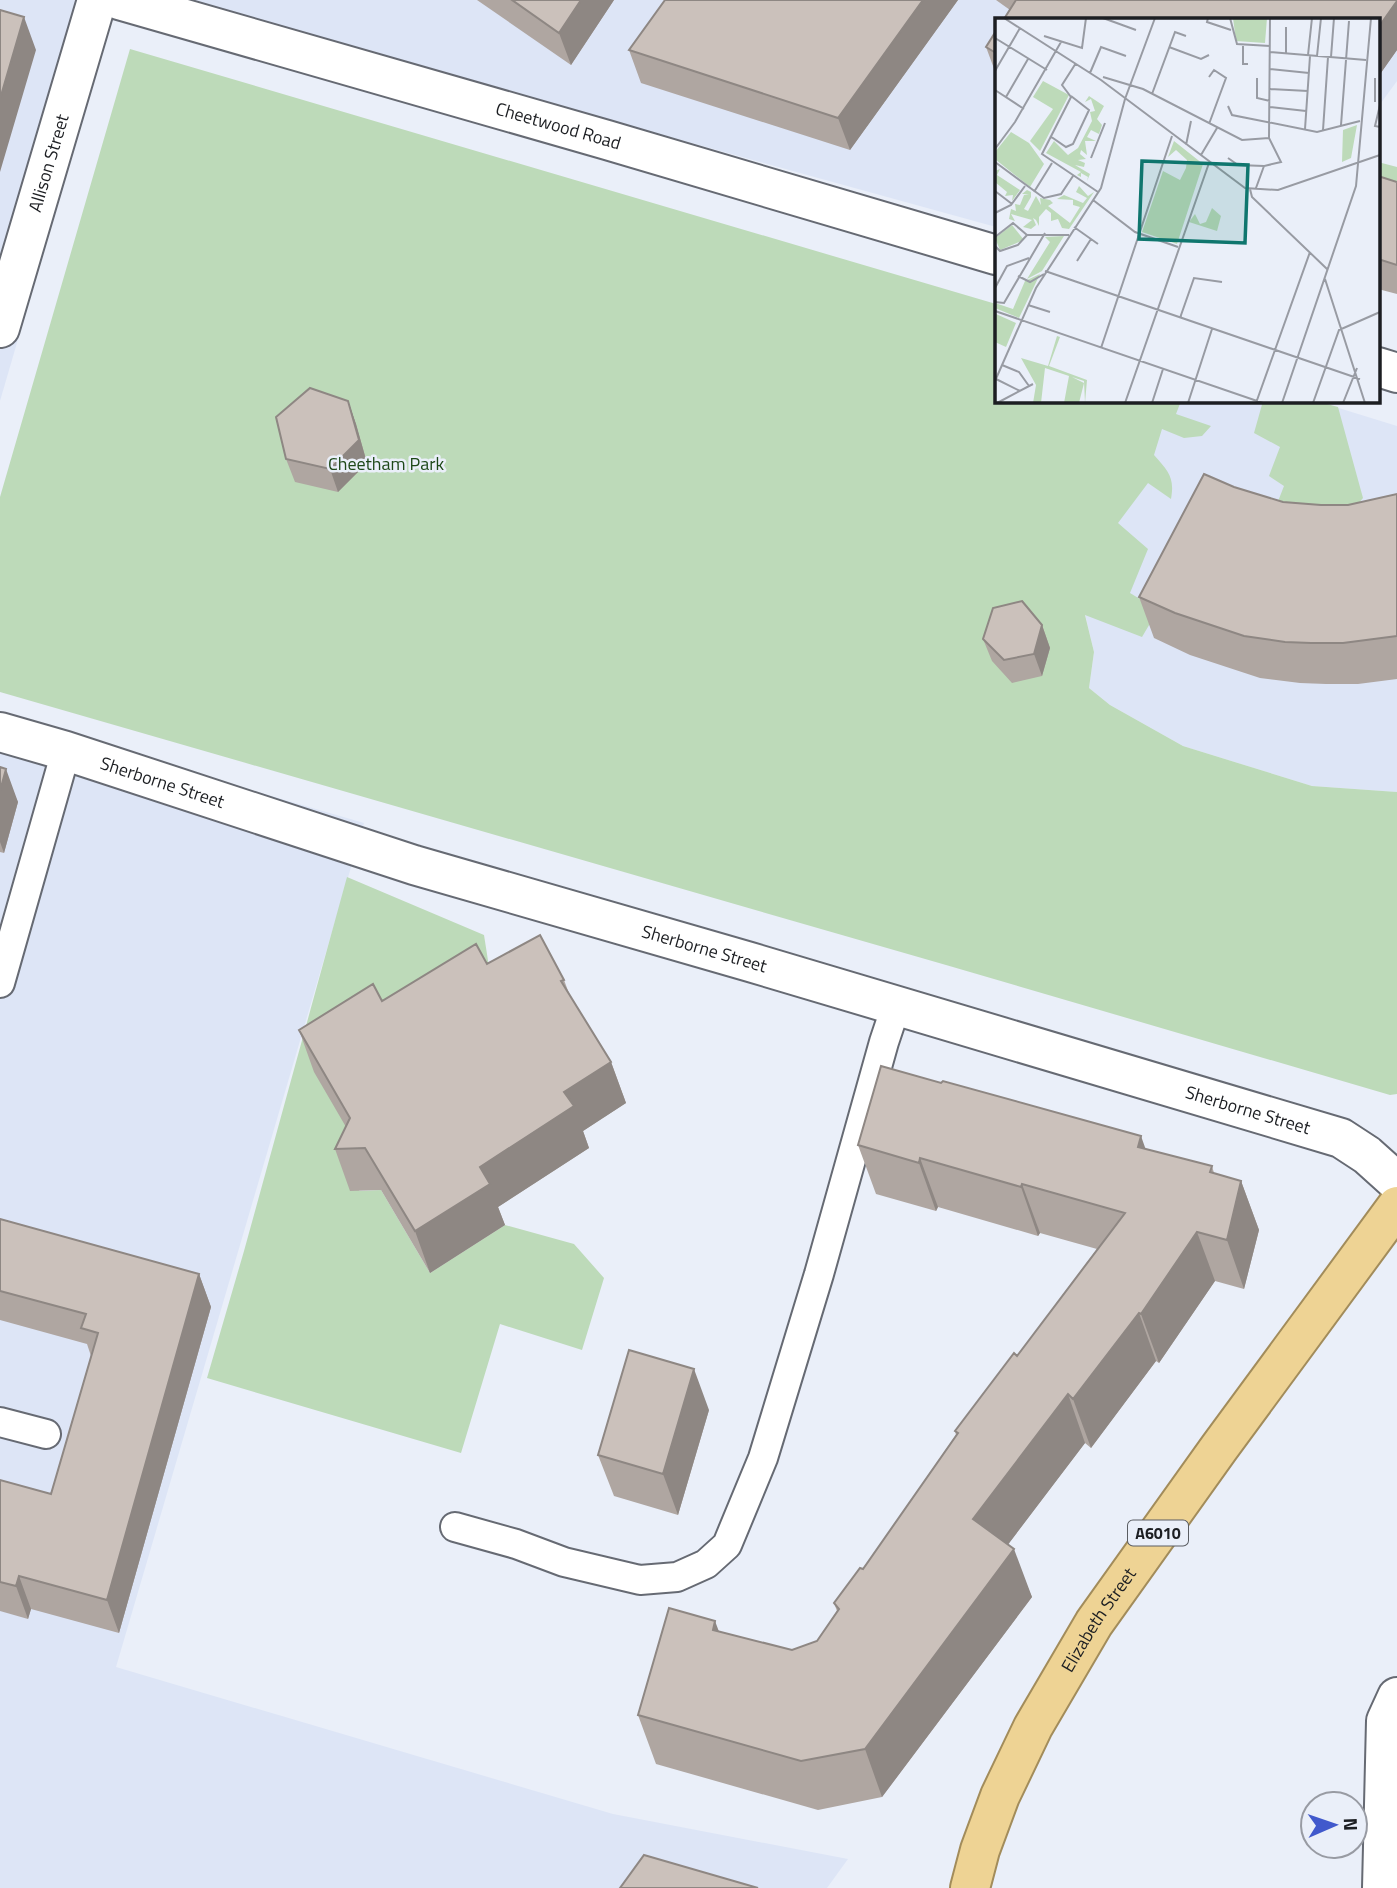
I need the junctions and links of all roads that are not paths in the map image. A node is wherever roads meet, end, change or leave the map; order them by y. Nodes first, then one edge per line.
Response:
1 (97, 0) edge
2 (119, 0) edge
3 (995, 255) edge
4 (0, 328) edge
5 (1380, 368) edge
6 (1397, 373) edge
7 (0, 732) edge
8 (65, 751) junction
9 (0, 983) edge
10 (896, 1006) junction
11 (1397, 1182) edge
12 (1397, 1206) edge
13 (0, 1422) edge
14 (46, 1434) dead end
15 (455, 1527) dead end
16 (1397, 1697) edge
17 (970, 1888) edge
18 (1382, 1888) edge

1 - 4 street, Allison Street
2 - 3 street, Cheetwood Road
5 - 6 street
7 - 8 street, Sherborne Street
8 - 9 lane
8 - 10 street, Sherborne Street
10 - 11 street, Sherborne Street
10 - 15 lane
12 - 17 highway, Elizabeth Street / A6010
13 - 14 lane
16 - 18 street

